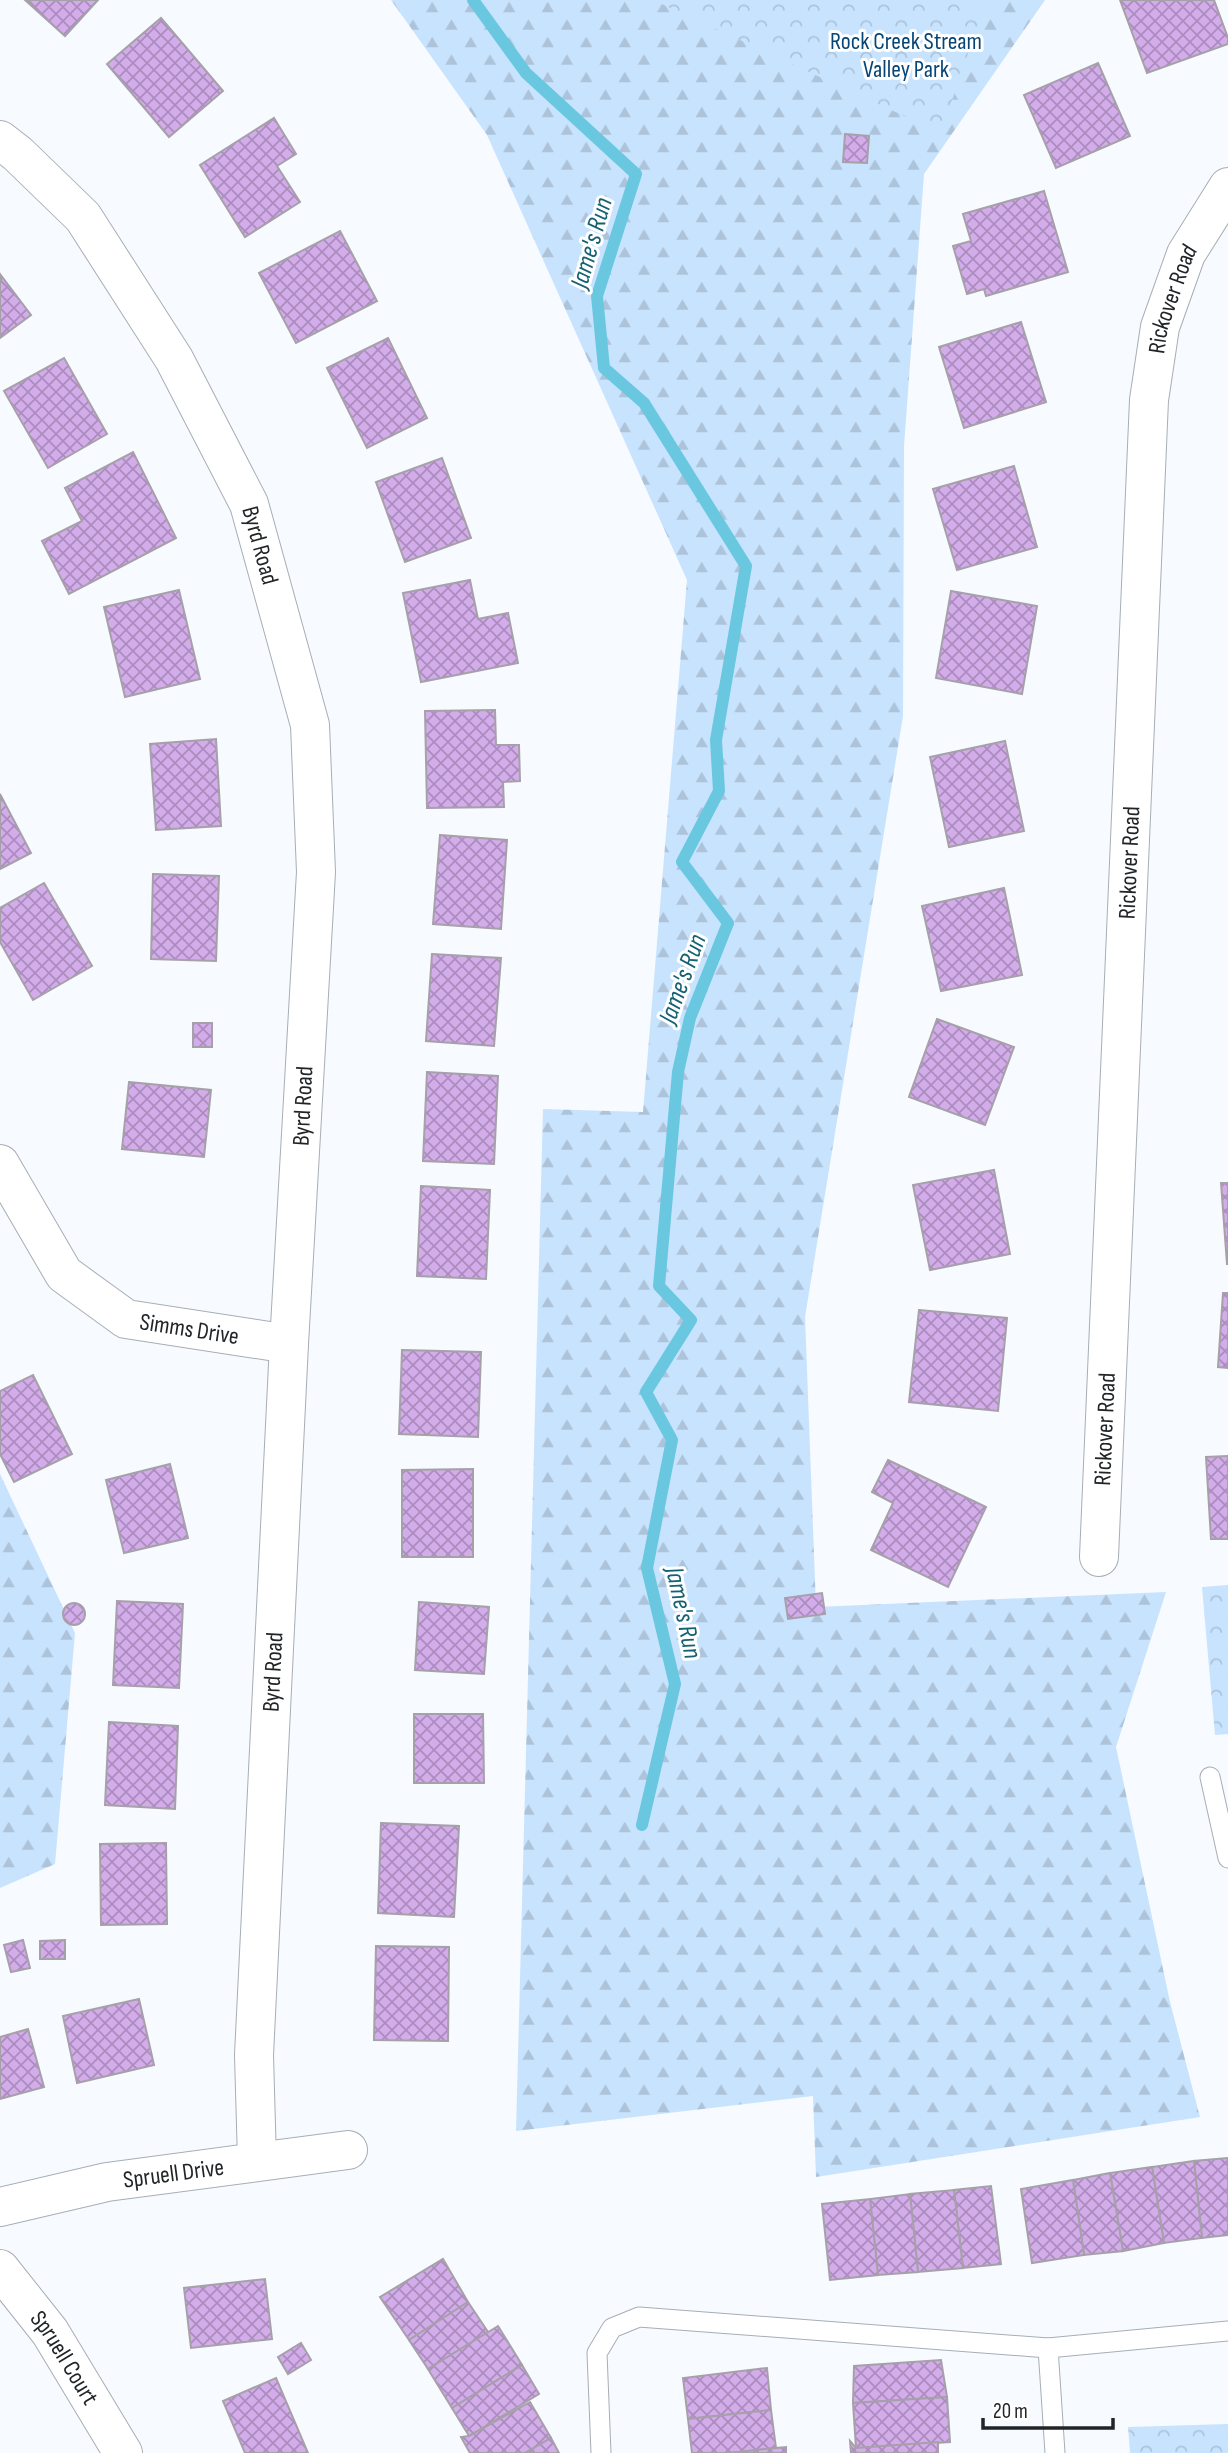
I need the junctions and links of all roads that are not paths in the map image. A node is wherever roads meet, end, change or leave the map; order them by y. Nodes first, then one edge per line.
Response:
1 (0, 140) edge
2 (1228, 187) edge
3 (0, 1164) edge
4 (289, 1344) junction
5 (1099, 1557) dead end
6 (1210, 1777) dead end
7 (1228, 1858) edge
8 (348, 2150) dead end
9 (257, 2161) junction
10 (0, 2207) edge
11 (0, 2269) edge
12 (1228, 2331) edge
13 (1048, 2348) junction
14 (123, 2453) edge
15 (601, 2453) edge
16 (1055, 2453) edge

1 - 4 street, Byrd Road
2 - 5 street, Rickover Road
3 - 4 street, Simms Drive
4 - 9 street, Byrd Road
6 - 7 lane
8 - 9 street, Spruell Drive
9 - 10 street, Spruell Drive
11 - 14 street, Spruell Court
12 - 13 lane
13 - 15 lane
13 - 16 lane

